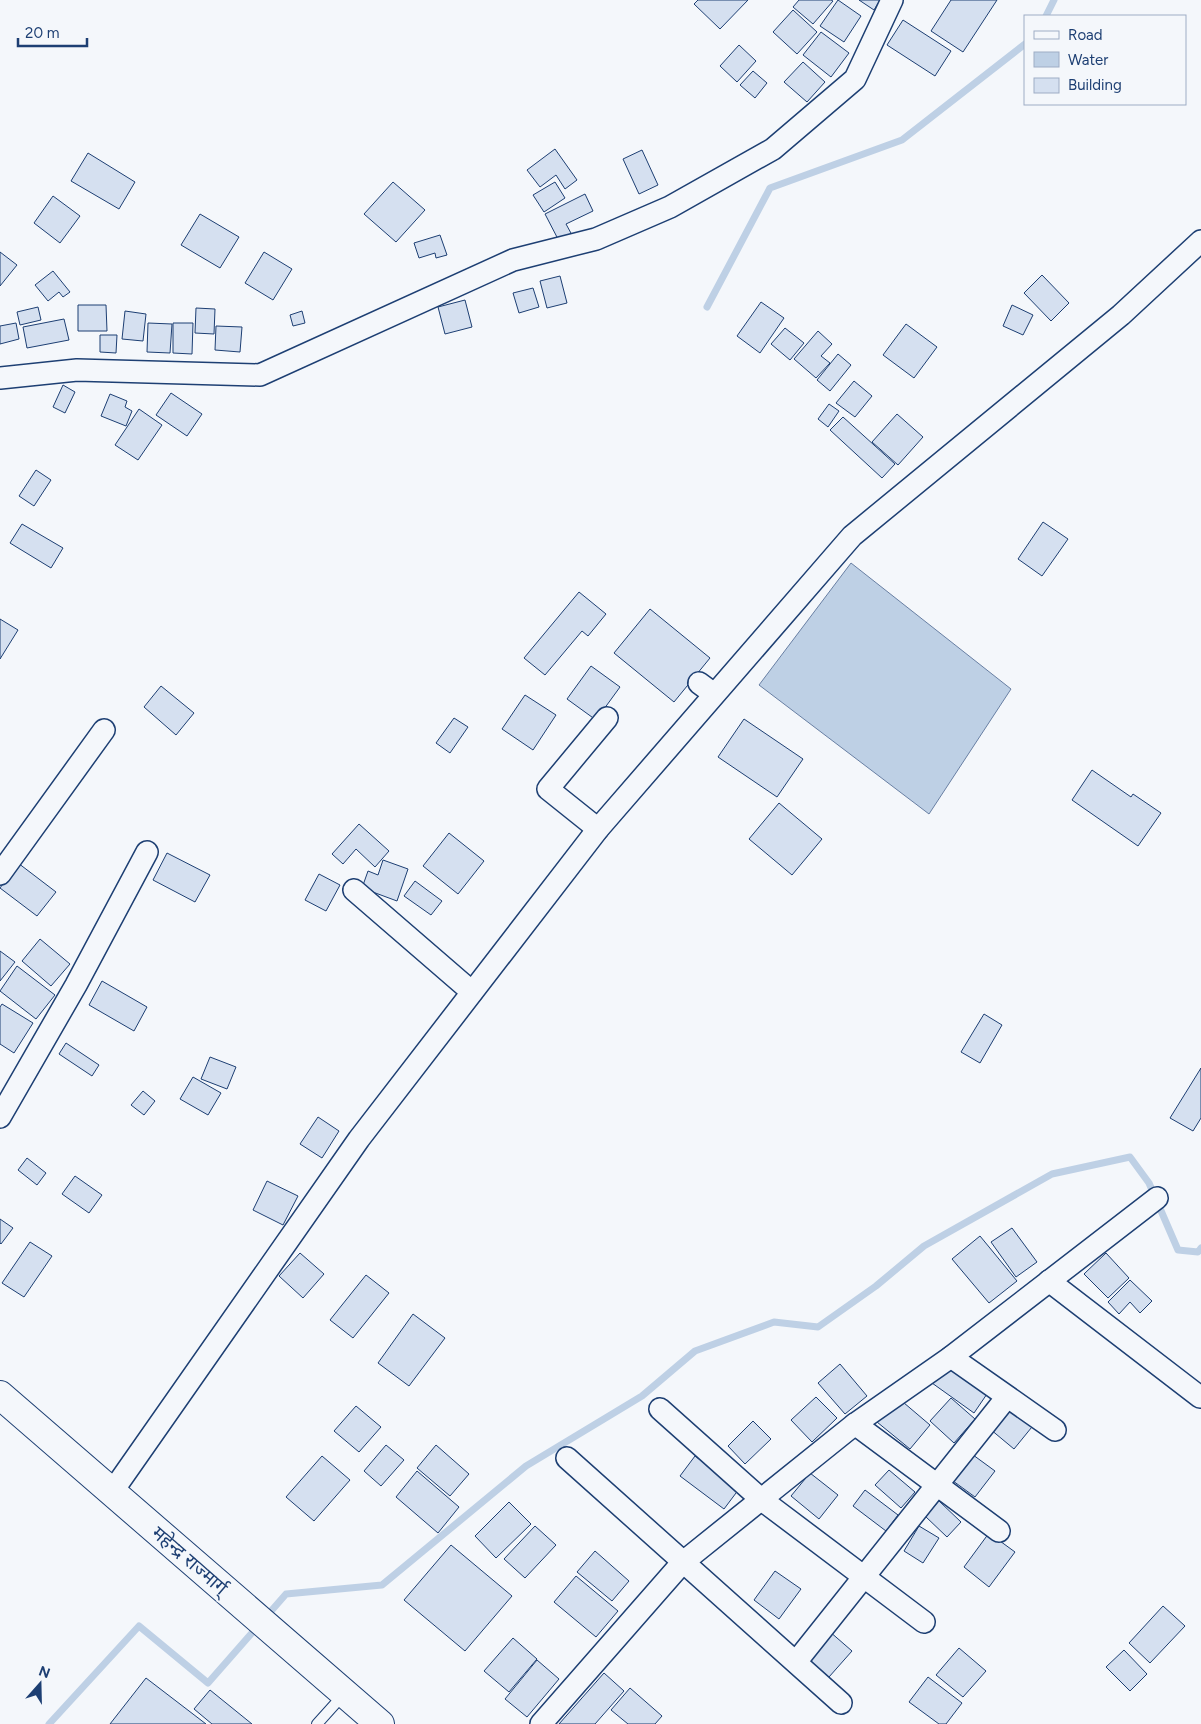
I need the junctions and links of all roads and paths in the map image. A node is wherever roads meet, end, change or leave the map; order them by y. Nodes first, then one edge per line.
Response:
1 (892, 0) edge
2 (1201, 241) edge
3 (0, 378) edge
4 (607, 718) dead end
5 (104, 730) dead end
6 (598, 830) junction
7 (147, 852) dead end
8 (0, 874) edge
9 (354, 890) dead end
10 (472, 992) junction
11 (0, 1117) edge
12 (1157, 1198) dead end
13 (1049, 1281) junction
14 (951, 1357) junction
15 (0, 1395) edge
16 (1007, 1397) junction
17 (1200, 1397) edge
18 (660, 1409) dead end
19 (856, 1424) junction
20 (1054, 1430) dead end
21 (567, 1458) dead end
22 (938, 1485) junction
23 (112, 1492) junction
24 (762, 1500) junction
25 (999, 1531) dead end
26 (682, 1563) junction
27 (864, 1576) junction
28 (924, 1622) dead end
29 (796, 1662) junction
30 (344, 1693) junction
31 (842, 1703) dead end
32 (317, 1724) edge
33 (380, 1724) edge
34 (542, 1724) edge

1 - 3 street
2 - 6 street
4 - 6 street
5 - 8 street
6 - 10 street
7 - 11 street
9 - 10 street
10 - 23 street
12 - 13 street
13 - 14 street
13 - 17 street
14 - 16 street
14 - 19 street
15 - 23 highway, महेन्द्र राज्मार्ग्
16 - 20 street
16 - 22 street
18 - 24 street
19 - 22 street
19 - 24 street
21 - 26 street
22 - 25 street
22 - 27 street
23 - 30 highway, महेन्द्र राज्मार्ग्
24 - 26 street
24 - 27 street
26 - 29 street
26 - 34 street
27 - 28 street
27 - 29 street
29 - 31 street
30 - 32 lane
30 - 33 highway, महेन्द्र राज्मार्ग्

